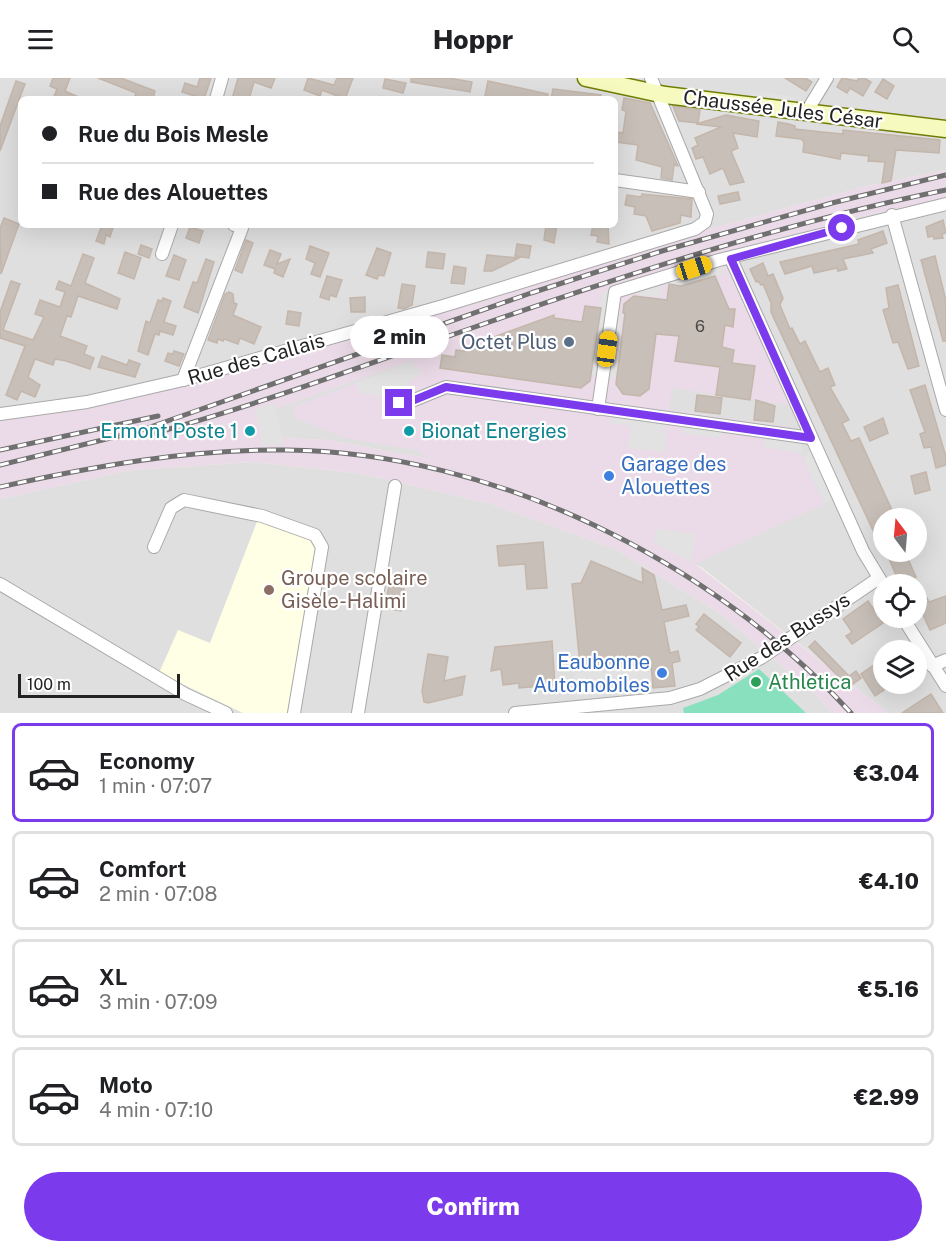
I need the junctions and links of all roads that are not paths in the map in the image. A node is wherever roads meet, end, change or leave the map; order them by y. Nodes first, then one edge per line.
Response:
1 (222, 78) edge
2 (586, 78) edge
3 (827, 78) edge
4 (653, 85) edge
5 (217, 96) edge
6 (807, 111) junction
7 (946, 129) edge
8 (618, 180) edge
9 (699, 192) junction
10 (946, 204) edge
11 (892, 215) junction
12 (171, 228) edge
13 (242, 228) edge
14 (162, 254) dead end
15 (731, 259) junction
16 (183, 380) junction
17 (399, 403) dead end
18 (598, 409) junction
19 (946, 410) edge
20 (0, 414) edge
21 (811, 438) junction
22 (395, 486) dead end
23 (154, 547) dead end
24 (876, 574) edge
25 (0, 584) edge
26 (873, 587) edge
27 (909, 628) edge
28 (946, 660) edge
29 (932, 666) junction
30 (946, 686) edge
31 (226, 713) edge
32 (294, 713) edge
33 (358, 713) edge
34 (515, 713) edge

1 - 5 street
2 - 4 street, Chaussée Jules César
3 - 6 street
4 - 6 street, Chaussée Jules César
4 - 9 street
6 - 7 street, Chaussée Jules César
8 - 9 street
9 - 16 street, Rue des Callais
10 - 11 street
11 - 15 street
11 - 19 street
12 - 14 street
13 - 16 street
15 - 18 street
15 - 21 street
16 - 20 street, Rue des Callais
17 - 18 street
18 - 21 street
21 - 24 street
22 - 33 street
23 - 32 street
25 - 31 street
26 - 34 street, Rue des Bussys
27 - 29 street
28 - 29 street
29 - 30 street

